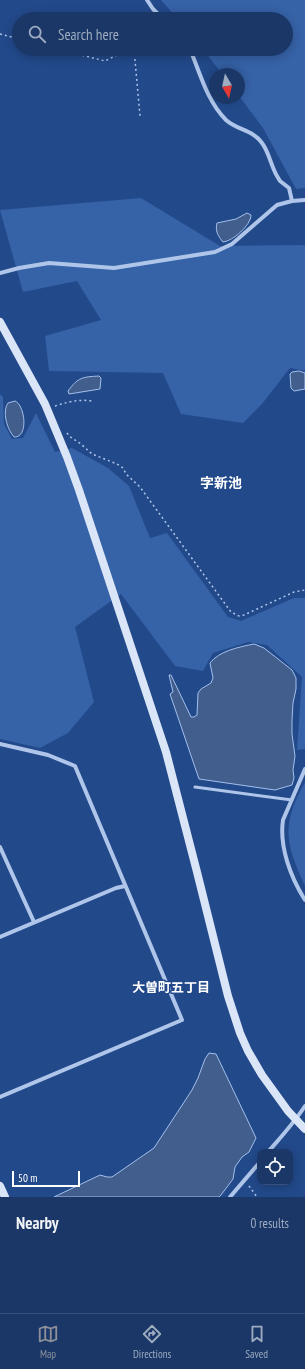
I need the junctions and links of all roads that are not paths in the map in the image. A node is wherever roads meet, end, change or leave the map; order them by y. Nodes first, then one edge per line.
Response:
1 (147, 0) edge
2 (156, 12) edge
3 (193, 56) edge
4 (305, 200) edge
5 (292, 201) junction
6 (0, 273) edge
7 (0, 322) edge
8 (0, 744) edge
9 (305, 769) edge
10 (195, 787) dead end
11 (292, 800) junction
12 (0, 847) edge
13 (125, 886) junction
14 (305, 900) edge
15 (34, 922) junction
16 (0, 937) edge
17 (0, 1097) edge
18 (305, 1106) edge
19 (296, 1120) junction
20 (305, 1129) edge
21 (271, 1149) edge
22 (257, 1166) edge
23 (0, 1186) edge
24 (5, 1197) edge
25 (230, 1197) edge

1 - 2 street
3 - 5 street
4 - 5 street
5 - 6 street
7 - 19 street
8 - 13 street
9 - 11 street
10 - 11 lane
11 - 14 street
12 - 15 street
13 - 15 street
13 - 17 street
15 - 16 street
18 - 19 street
19 - 20 street
19 - 21 street
22 - 25 street
23 - 24 street

